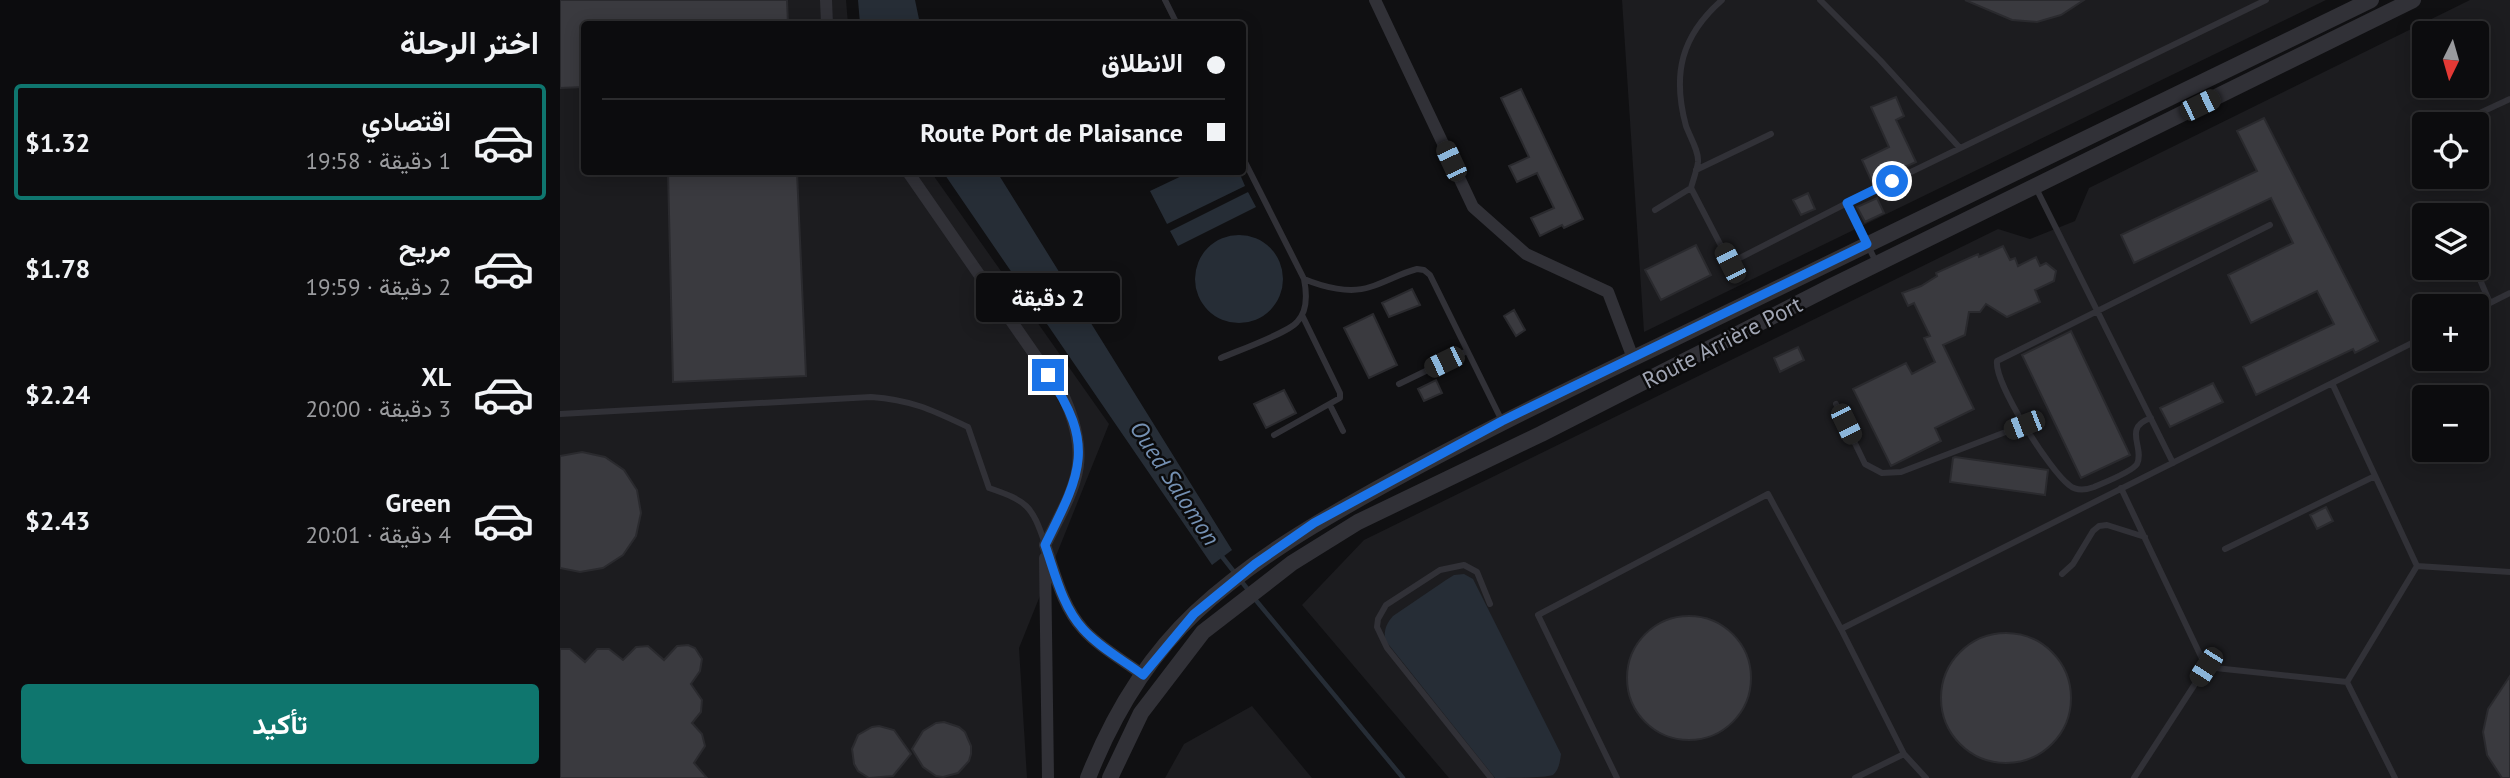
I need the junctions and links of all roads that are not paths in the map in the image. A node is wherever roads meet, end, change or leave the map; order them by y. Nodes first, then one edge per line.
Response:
1 (827, 0) edge
2 (1165, 0) edge
3 (1375, 0) edge
4 (1722, 0) edge
5 (1820, 0) edge
6 (2247, 0) edge
7 (2266, 0) edge
8 (2371, 0) edge
9 (2413, 0) edge
10 (2251, 8) junction
11 (827, 21) edge
12 (1176, 21) edge
13 (2510, 99) edge
14 (2482, 112) edge
15 (1771, 134) dead end
16 (1960, 148) junction
17 (1246, 164) edge
18 (1696, 170) junction
19 (910, 175) edge
20 (2035, 186) junction
21 (1691, 188) junction
22 (1847, 203) junction
23 (1655, 210) dead end
24 (2270, 225) dead end
25 (1867, 244) junction
26 (1877, 264) junction
27 (1304, 279) junction
28 (2481, 282) dead end
29 (2510, 293) edge
30 (2490, 303) joint
31 (2098, 312) junction
32 (1302, 315) junction
33 (1295, 325) junction
34 (1307, 327) junction
35 (2412, 343) edge
36 (1467, 351) junction
37 (1221, 358) dead end
38 (1633, 358) junction
39 (2332, 383) junction
40 (1399, 384) dead end
41 (1836, 404) dead end
42 (1330, 405) junction
43 (560, 414) edge
44 (2151, 418) junction
45 (1502, 421) junction
46 (2024, 425) junction
47 (1343, 431) dead end
48 (1274, 435) dead end
49 (2173, 463) junction
50 (2375, 476) junction
51 (2121, 488) junction
52 (2303, 511) junction
53 (2307, 520) dead end
54 (2145, 537) junction
55 (1045, 545) junction
56 (2225, 549) dead end
57 (2417, 566) junction
58 (2510, 572) edge
59 (2062, 574) dead end
60 (1490, 604) dead end
61 (1840, 629) junction
62 (2206, 667) junction
63 (1143, 675) junction
64 (2347, 682) junction
65 (1904, 754) junction
66 (1048, 778) edge
67 (1088, 778) edge
68 (1110, 778) edge
69 (1491, 778) edge
70 (1617, 778) edge
71 (1855, 778) edge
72 (1926, 778) edge
73 (2134, 778) edge
74 (2395, 778) edge

1 - 11 street
2 - 12 lane
3 - 38 street
4 - 18 lane
5 - 16 lane
6 - 10 lane
7 - 10 lane
8 - 25 street, Route Arrière Port
9 - 20 street, Route Arrière Port
10 - 16 lane
13 - 14 lane
15 - 18 lane
16 - 22 lane
17 - 27 lane
18 - 21 lane
19 - 55 street
20 - 26 street, Route Arrière Port
20 - 31 lane
21 - 22 lane
21 - 23 lane
22 - 25 lane
24 - 31 lane
25 - 26 lane
25 - 38 street, Route Arrière Port
26 - 68 street, Route Arrière Port
27 - 32 lane
27 - 36 lane
28 - 30 lane
29 - 30 lane
31 - 44 lane
31 - 46 lane
32 - 33 lane
32 - 34 lane
33 - 34 lane
33 - 37 lane
34 - 42 lane
35 - 39 lane
36 - 40 lane
36 - 45 lane
38 - 45 street, Route Arrière Port
39 - 49 lane
39 - 50 lane
41 - 46 lane
42 - 47 lane
42 - 48 lane
43 - 55 lane
44 - 46 lane
44 - 49 lane
45 - 63 street, Route Arrière Port
49 - 51 lane
50 - 52 lane
50 - 57 lane
51 - 54 lane
51 - 61 lane
52 - 53 lane
52 - 56 lane
54 - 59 lane
54 - 62 lane
55 - 63 street
55 - 66 street
57 - 58 lane
57 - 64 lane
60 - 69 lane
61 - 65 lane
61 - 70 lane
62 - 64 lane
62 - 73 lane
63 - 67 street, Route Arrière Port
64 - 74 lane
65 - 71 lane
65 - 72 lane

